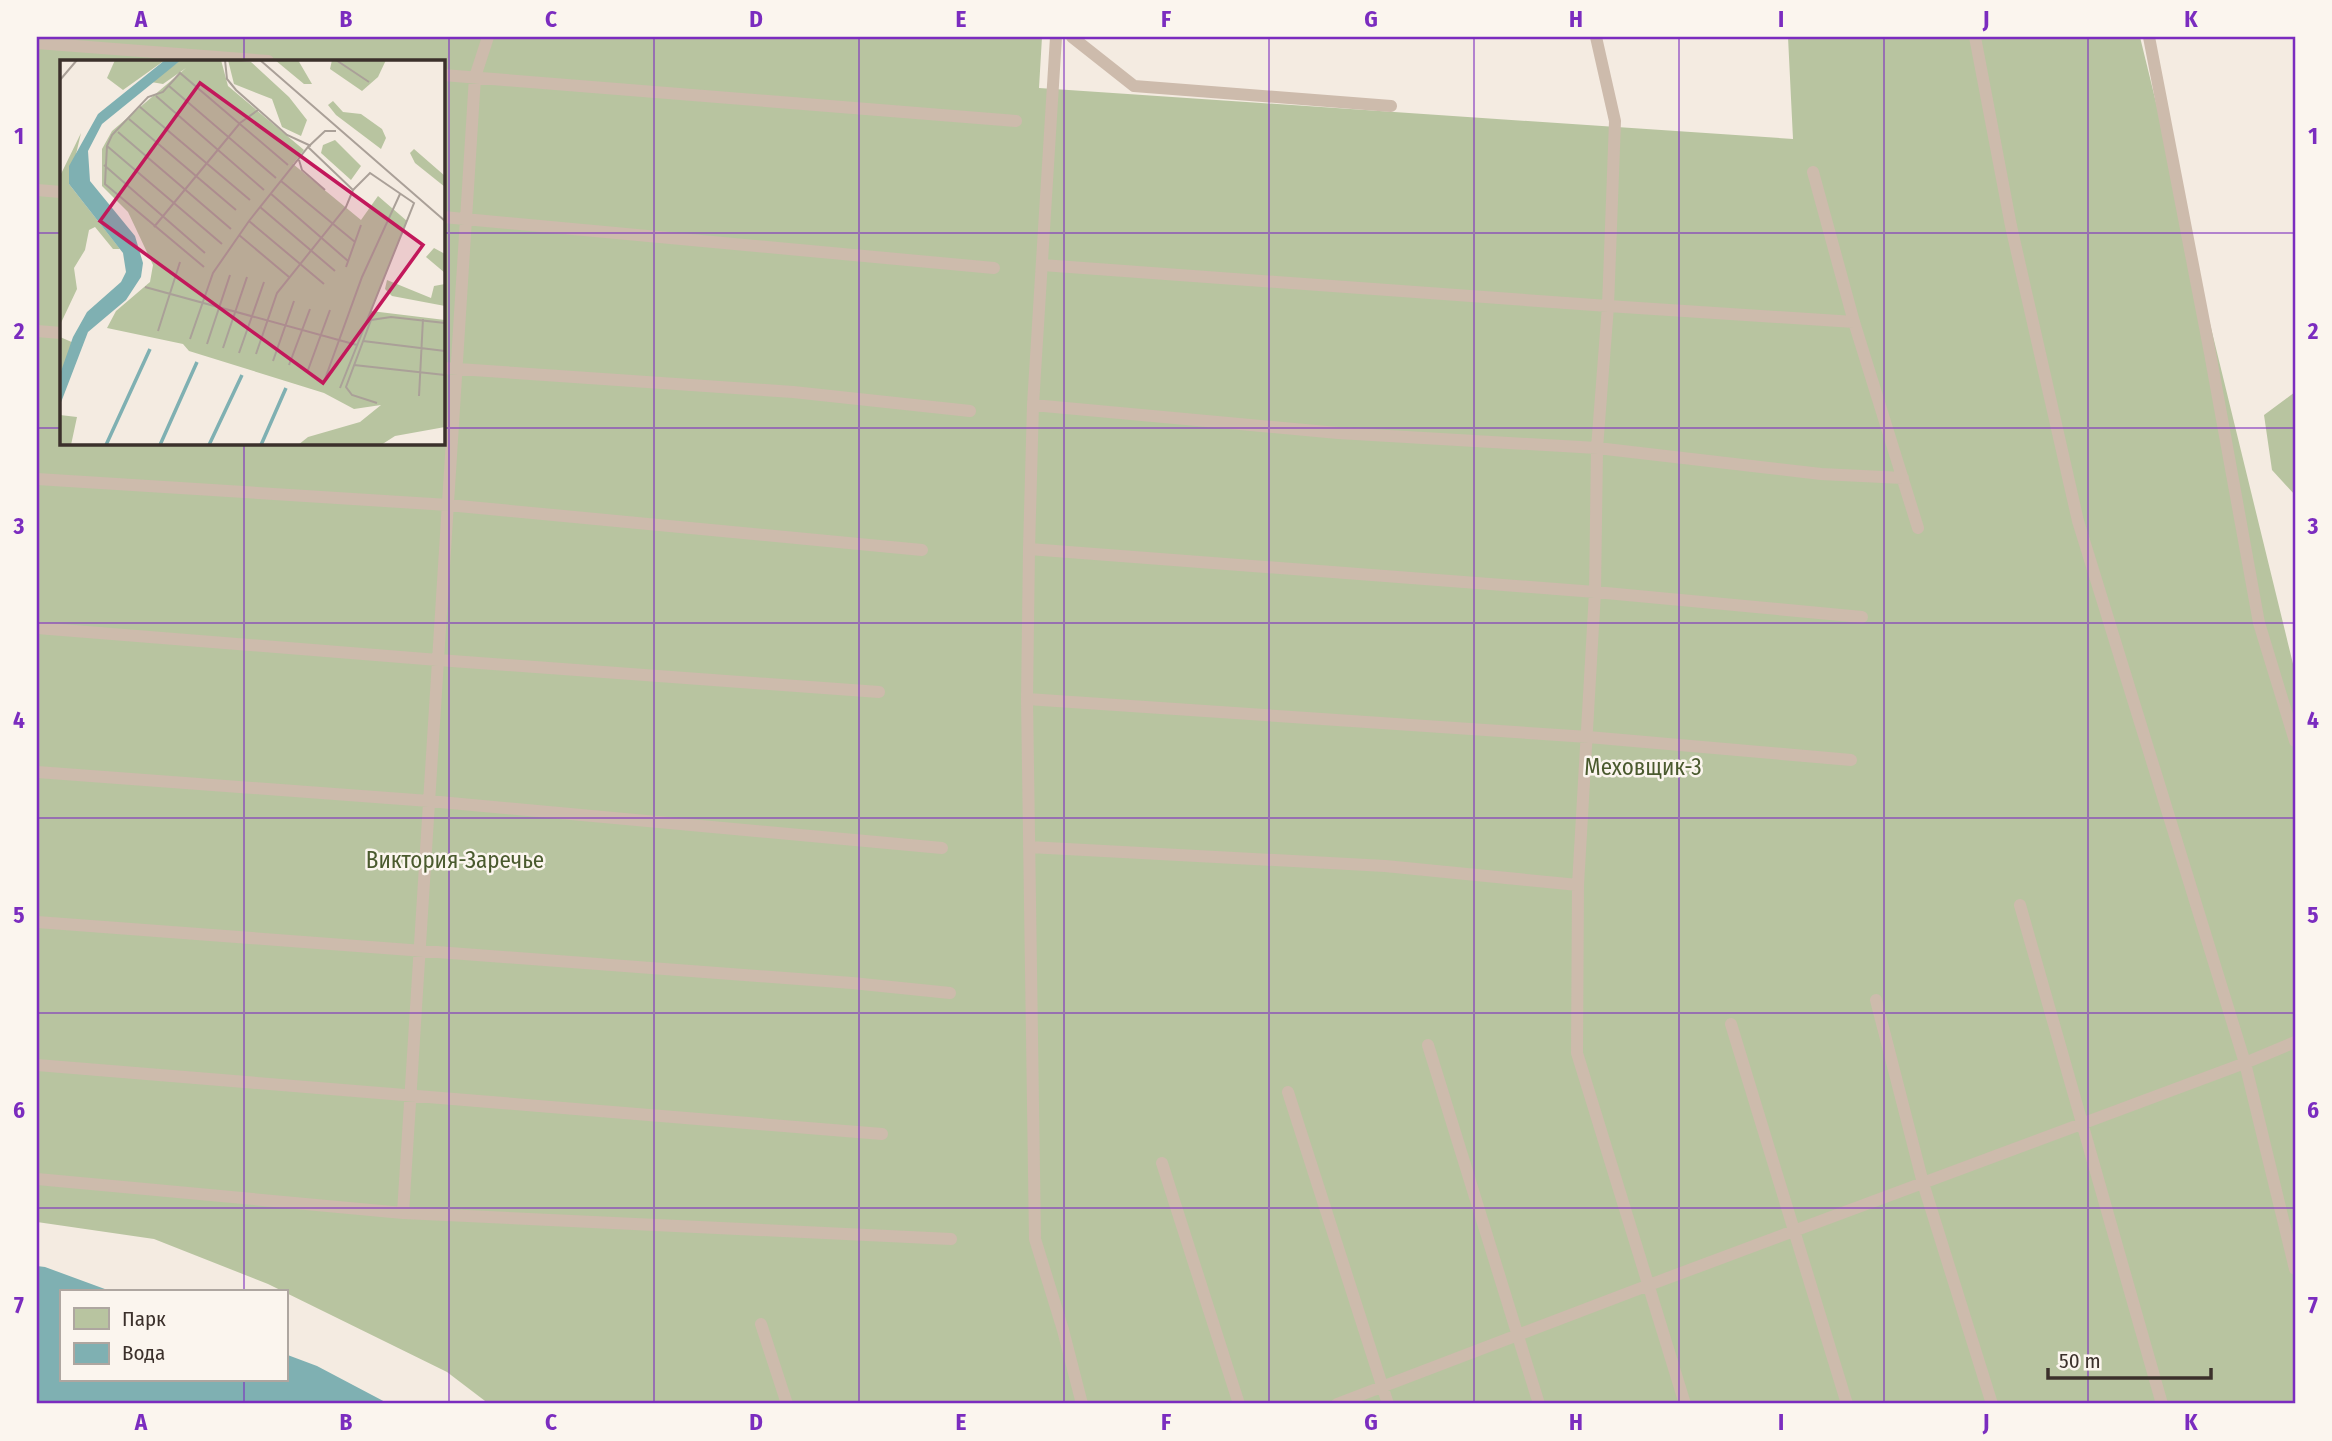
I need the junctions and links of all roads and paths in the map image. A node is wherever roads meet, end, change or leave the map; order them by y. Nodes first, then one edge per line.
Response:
1 (488, 37) edge
2 (1056, 37) edge
3 (1072, 37) edge
4 (1597, 37) edge
5 (1975, 37) edge
6 (2148, 37) edge
7 (37, 43) edge
8 (255, 60) edge
9 (444, 75) edge
10 (475, 78) junction
11 (1391, 106) dead end
12 (1016, 121) dead end
13 (1813, 172) dead end
14 (37, 190) edge
15 (60, 191) edge
16 (444, 217) edge
17 (466, 219) junction
18 (1042, 265) junction
19 (994, 268) dead end
20 (1608, 306) junction
21 (1854, 322) junction
22 (37, 331) edge
23 (60, 333) edge
24 (449, 369) edge
25 (1033, 405) junction
26 (970, 411) dead end
27 (1597, 448) junction
28 (1903, 478) junction
29 (37, 479) edge
30 (448, 505) junction
31 (1918, 528) dead end
32 (1029, 549) junction
33 (922, 550) dead end
34 (1595, 592) junction
35 (1862, 617) dead end
36 (37, 628) edge
37 (438, 660) junction
38 (879, 692) dead end
39 (1027, 699) junction
40 (1588, 737) junction
41 (2295, 741) edge
42 (1851, 760) dead end
43 (37, 772) edge
44 (429, 801) junction
45 (1029, 847) junction
46 (942, 848) dead end
47 (1578, 885) junction
48 (2020, 905) dead end
49 (37, 922) edge
50 (419, 952) junction
51 (950, 993) dead end
52 (1876, 1000) dead end
53 (1731, 1024) dead end
54 (2295, 1042) edge
55 (1428, 1045) dead end
56 (2245, 1063) junction
57 (37, 1065) edge
58 (1288, 1092) dead end
59 (410, 1095) junction
60 (2081, 1124) junction
61 (882, 1134) dead end
62 (1162, 1163) dead end
63 (37, 1179) edge
64 (1923, 1183) junction
65 (403, 1213) junction
66 (1794, 1231) junction
67 (951, 1239) dead end
68 (2295, 1269) edge
69 (1649, 1285) junction
70 (761, 1324) dead end
71 (1518, 1335) junction
72 (1382, 1387) junction
73 (787, 1404) edge
74 (1082, 1404) edge
75 (1239, 1404) edge
76 (1336, 1404) edge
77 (1388, 1404) edge
78 (1539, 1404) edge
79 (1685, 1404) edge
80 (1847, 1404) edge
81 (1992, 1404) edge
82 (2162, 1404) edge

1 - 10 lane
2 - 18 lane
3 - 11 lane
4 - 20 lane
5 - 56 lane
6 - 41 lane
7 - 8 lane
9 - 10 lane
10 - 12 lane
10 - 17 lane
13 - 21 lane
14 - 15 lane
16 - 17 lane
17 - 19 lane
17 - 24 lane
18 - 20 lane
18 - 25 lane
20 - 21 lane
20 - 27 lane
21 - 28 lane
22 - 23 lane
24 - 26 lane
24 - 30 lane
25 - 27 lane
25 - 32 lane
27 - 28 lane
27 - 34 lane
28 - 31 lane
29 - 30 lane
30 - 33 lane
30 - 37 lane
32 - 34 lane
32 - 39 lane
34 - 35 lane
34 - 40 lane
36 - 37 lane
37 - 38 lane
37 - 44 lane
39 - 40 lane
39 - 45 lane
40 - 42 lane
40 - 47 lane
43 - 44 lane
44 - 46 lane
44 - 50 lane
45 - 47 lane
45 - 74 lane
47 - 69 lane
48 - 60 lane
49 - 50 lane
50 - 51 lane
50 - 59 lane
52 - 64 lane
53 - 66 lane
54 - 56 lane
55 - 71 lane
56 - 60 lane
56 - 68 lane
57 - 59 lane
58 - 72 lane
59 - 61 lane
59 - 65 lane
60 - 64 lane
60 - 82 lane
62 - 75 lane
63 - 65 lane
64 - 66 lane
64 - 81 lane
65 - 67 lane
66 - 69 lane
66 - 80 lane
69 - 71 lane
69 - 79 lane
70 - 73 lane
71 - 72 lane
71 - 78 lane
72 - 76 lane
72 - 77 lane

